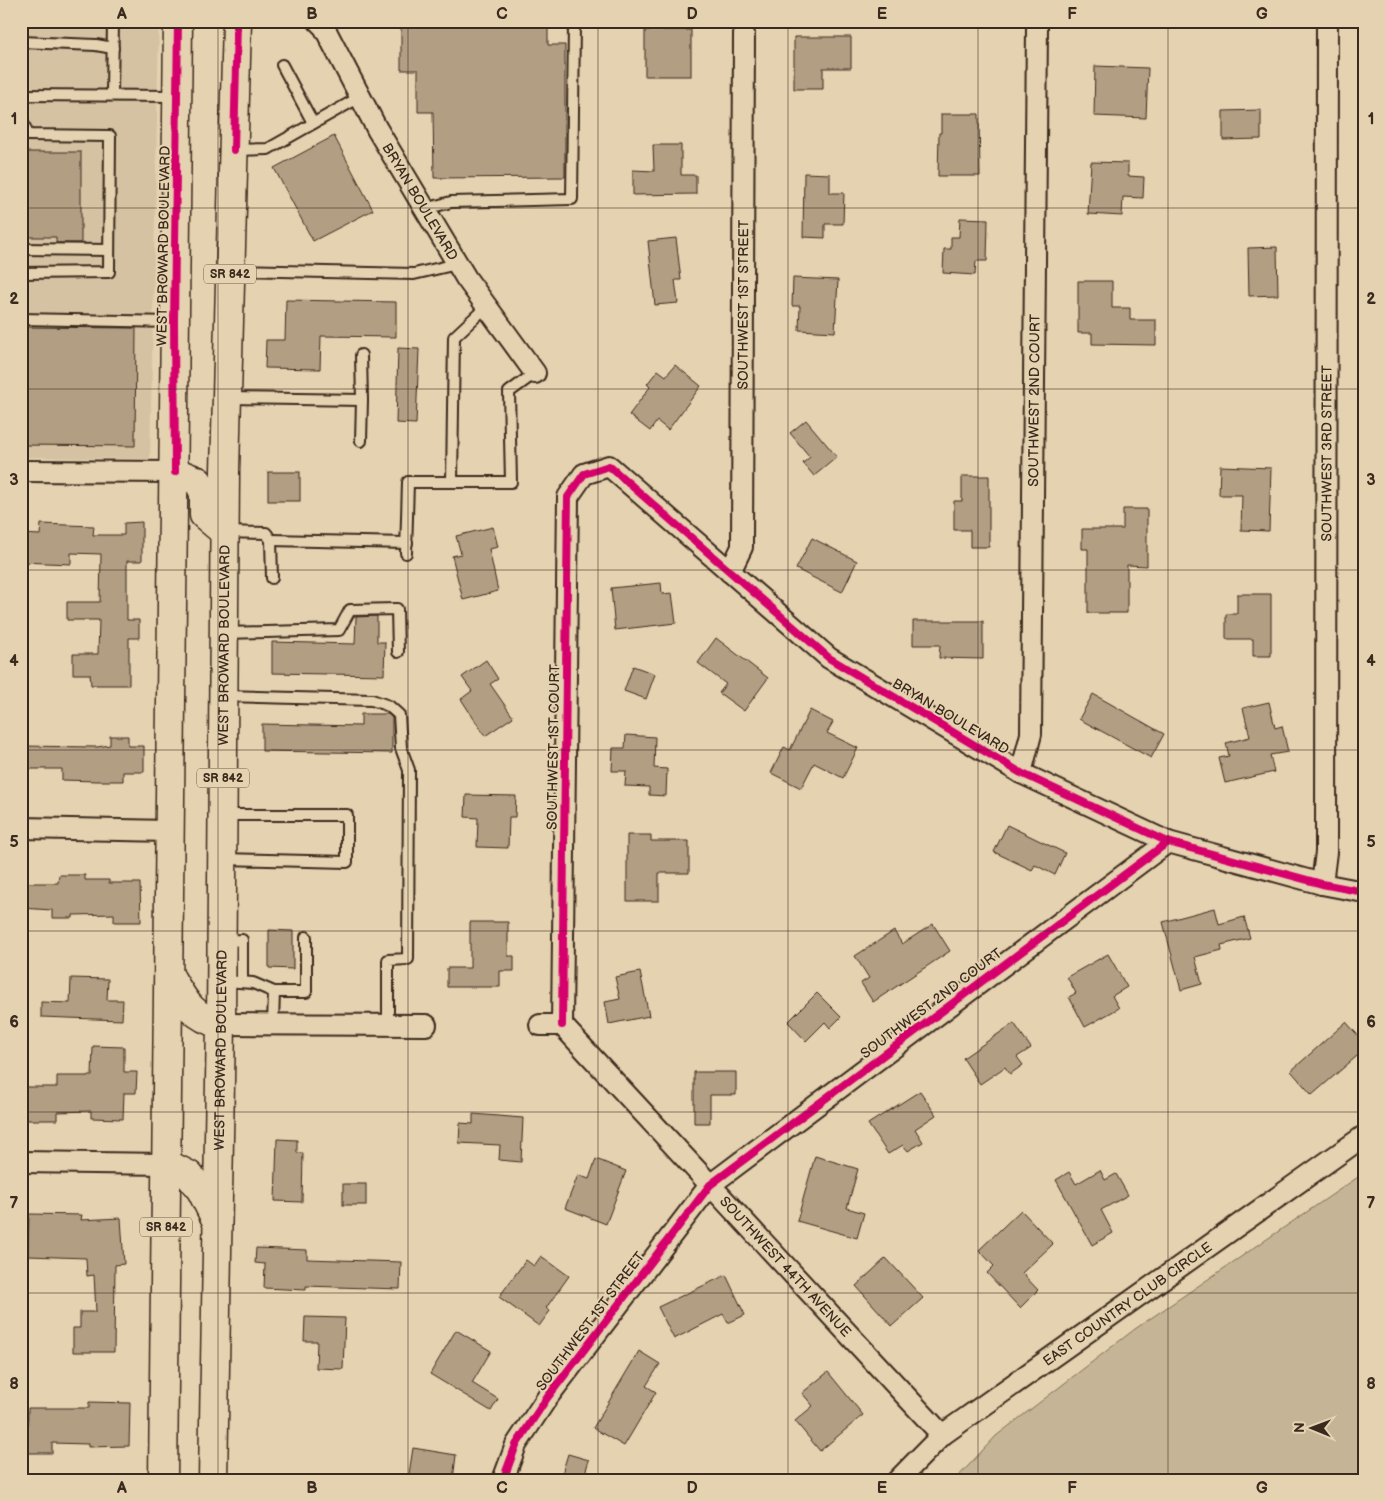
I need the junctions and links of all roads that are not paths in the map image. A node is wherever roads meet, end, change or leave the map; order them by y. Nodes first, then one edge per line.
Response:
1 (113, 21) edge
2 (178, 21) edge
3 (237, 21) edge
4 (318, 21) edge
5 (1327, 21) edge
6 (574, 25) dead end
7 (1037, 27) dead end
8 (744, 34) dead end
9 (21, 42) edge
10 (113, 48) junction
11 (282, 65) dead end
12 (21, 95) edge
13 (112, 95) junction
14 (177, 96) junction
15 (360, 97) junction
16 (21, 118) edge
17 (313, 123) junction
18 (234, 150) junction
19 (425, 209) junction
20 (21, 249) edge
21 (109, 250) junction
22 (457, 264) junction
23 (230, 270) junction
24 (21, 273) edge
25 (486, 307) junction
26 (21, 319) edge
27 (174, 322) junction
28 (361, 355) dead end
29 (535, 373) joint
30 (227, 398) junction
31 (362, 400) junction
32 (361, 441) dead end
33 (21, 471) edge
34 (175, 472) junction
35 (584, 474) joint
36 (452, 482) junction
37 (224, 532) junction
38 (271, 540) junction
39 (730, 572) junction
40 (272, 578) dead end
41 (224, 633) junction
42 (398, 652) dead end
43 (223, 696) junction
44 (1021, 773) junction
45 (222, 815) junction
46 (21, 828) edge
47 (170, 831) junction
48 (1168, 842) junction
49 (222, 858) junction
50 (1322, 884) junction
51 (1364, 892) edge
52 (306, 937) dead end
53 (169, 975) junction
54 (231, 981) junction
55 (274, 992) junction
56 (221, 1024) junction
57 (273, 1024) junction
58 (388, 1025) junction
59 (426, 1025) dead end
60 (540, 1025) dead end
61 (562, 1025) junction
62 (1364, 1136) edge
63 (21, 1162) edge
64 (167, 1164) junction
65 (710, 1184) junction
66 (217, 1222) junction
67 (942, 1435) junction
68 (163, 1480) edge
69 (213, 1480) edge
70 (503, 1480) edge
71 (898, 1480) edge

1 - 10 lane
2 - 14 main road, WEST BROWARD BOULEVARD / SR 842
3 - 18 main road, WEST BROWARD BOULEVARD / SR 842
4 - 15 street, BRYAN BOULEVARD
5 - 50 street, SOUTHWEST 3RD STREET
6 - 19 lane
7 - 44 street, SOUTHWEST 2ND COURT
8 - 39 street, SOUTHWEST 1ST STREET
9 - 10 lane
10 - 13 lane
11 - 17 lane
12 - 13 lane
13 - 14 lane
14 - 27 main road, WEST BROWARD BOULEVARD / SR 842
15 - 17 lane
15 - 19 street, BRYAN BOULEVARD
16 - 21 lane
17 - 18 lane
18 - 23 main road, WEST BROWARD BOULEVARD / SR 842
19 - 22 street, BRYAN BOULEVARD
20 - 21 lane
21 - 24 lane
22 - 23 lane
22 - 25 street, BRYAN BOULEVARD
23 - 30 main road, WEST BROWARD BOULEVARD / SR 842
25 - 29 street, BRYAN BOULEVARD
25 - 36 lane
26 - 27 lane
27 - 34 main road, WEST BROWARD BOULEVARD / SR 842
28 - 31 lane
29 - 36 lane
30 - 31 lane
30 - 37 main road, WEST BROWARD BOULEVARD / SR 842
31 - 32 lane
33 - 34 street
34 - 37 main road
34 - 47 main road, WEST BROWARD BOULEVARD / SR 842
35 - 39 street, BRYAN BOULEVARD
35 - 61 street, SOUTHWEST 1ST COURT
36 - 38 lane
37 - 38 lane
37 - 41 main road, WEST BROWARD BOULEVARD / SR 842
38 - 40 lane
39 - 44 street, BRYAN BOULEVARD
41 - 42 lane
41 - 43 main road, WEST BROWARD BOULEVARD / SR 842
43 - 45 main road, WEST BROWARD BOULEVARD / SR 842
43 - 58 lane
44 - 48 street, BRYAN BOULEVARD
45 - 49 main road, WEST BROWARD BOULEVARD / SR 842
45 - 49 lane
46 - 47 street
47 - 53 main road, WEST BROWARD BOULEVARD / SR 842
48 - 50 street, BRYAN BOULEVARD
48 - 65 street, SOUTHWEST 2ND COURT
49 - 54 main road, WEST BROWARD BOULEVARD / SR 842
50 - 51 street, BRYAN BOULEVARD
52 - 55 lane
53 - 56 main road
53 - 64 main road, WEST BROWARD BOULEVARD / SR 842
54 - 55 lane
54 - 56 main road, WEST BROWARD BOULEVARD / SR 842
55 - 57 lane
56 - 57 street
56 - 66 main road, WEST BROWARD BOULEVARD / SR 842
57 - 58 street
58 - 59 street
60 - 61 street
61 - 65 street, SOUTHWEST 44TH AVENUE
62 - 67 street, EAST COUNTRY CLUB CIRCLE
63 - 64 street
64 - 66 main road
64 - 68 main road, WEST BROWARD BOULEVARD / SR 842
65 - 67 street, SOUTHWEST 44TH AVENUE
65 - 70 street, SOUTHWEST 1ST STREET
66 - 69 main road, WEST BROWARD BOULEVARD / SR 842
67 - 71 street, EAST COUNTRY CLUB CIRCLE

